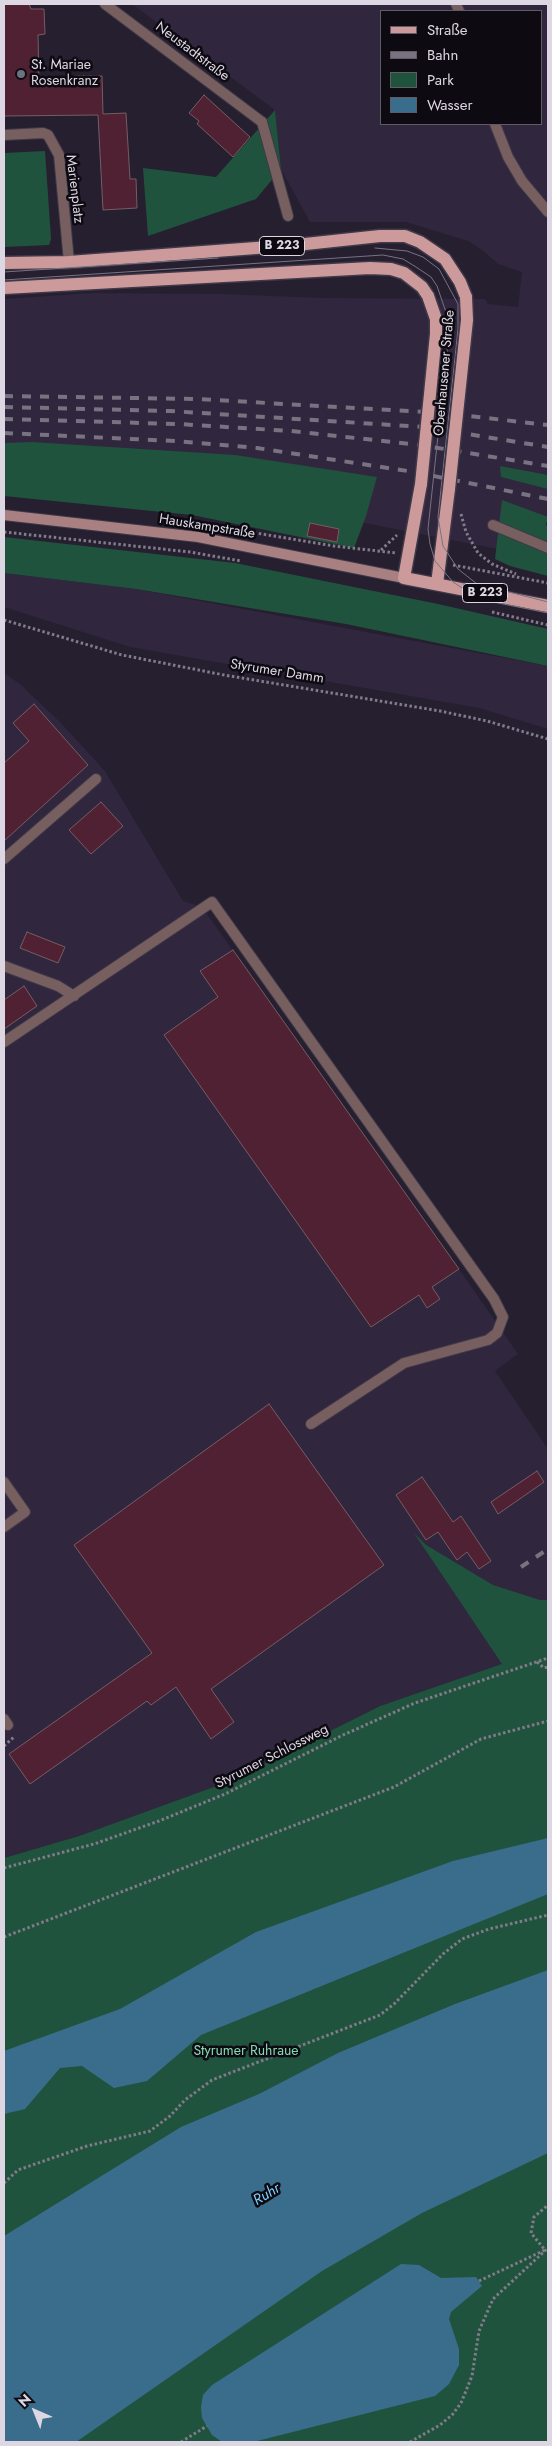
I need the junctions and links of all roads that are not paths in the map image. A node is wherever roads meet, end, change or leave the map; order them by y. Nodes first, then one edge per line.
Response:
1 (105, 4) edge
2 (495, 125) edge
3 (4, 135) edge
4 (548, 212) edge
5 (288, 216) dead end
6 (69, 262) junction
7 (4, 263) edge
8 (4, 288) edge
9 (4, 515) edge
10 (493, 525) dead end
11 (548, 548) edge
12 (404, 578) junction
13 (437, 584) junction
14 (548, 606) edge
15 (96, 779) dead end
16 (4, 859) edge
17 (4, 966) edge
18 (74, 996) junction
19 (4, 1042) edge
20 (311, 1424) dead end
21 (4, 1482) edge
22 (4, 1526) edge

1 - 5 street, Neustadtstraße
2 - 4 street
3 - 6 street, Marienplatz
6 - 7 main road, Oberhausener Straße / B 223
6 - 13 main road, Oberhausener Straße / B 223, bridge
8 - 12 main road, Oberhausener Straße / B 223, bridge
9 - 12 main road, Hauskampstraße
10 - 11 street
12 - 13 main road, B 223
13 - 14 main road, B 223
15 - 16 street
17 - 18 street
18 - 19 street
18 - 20 street
21 - 22 street

